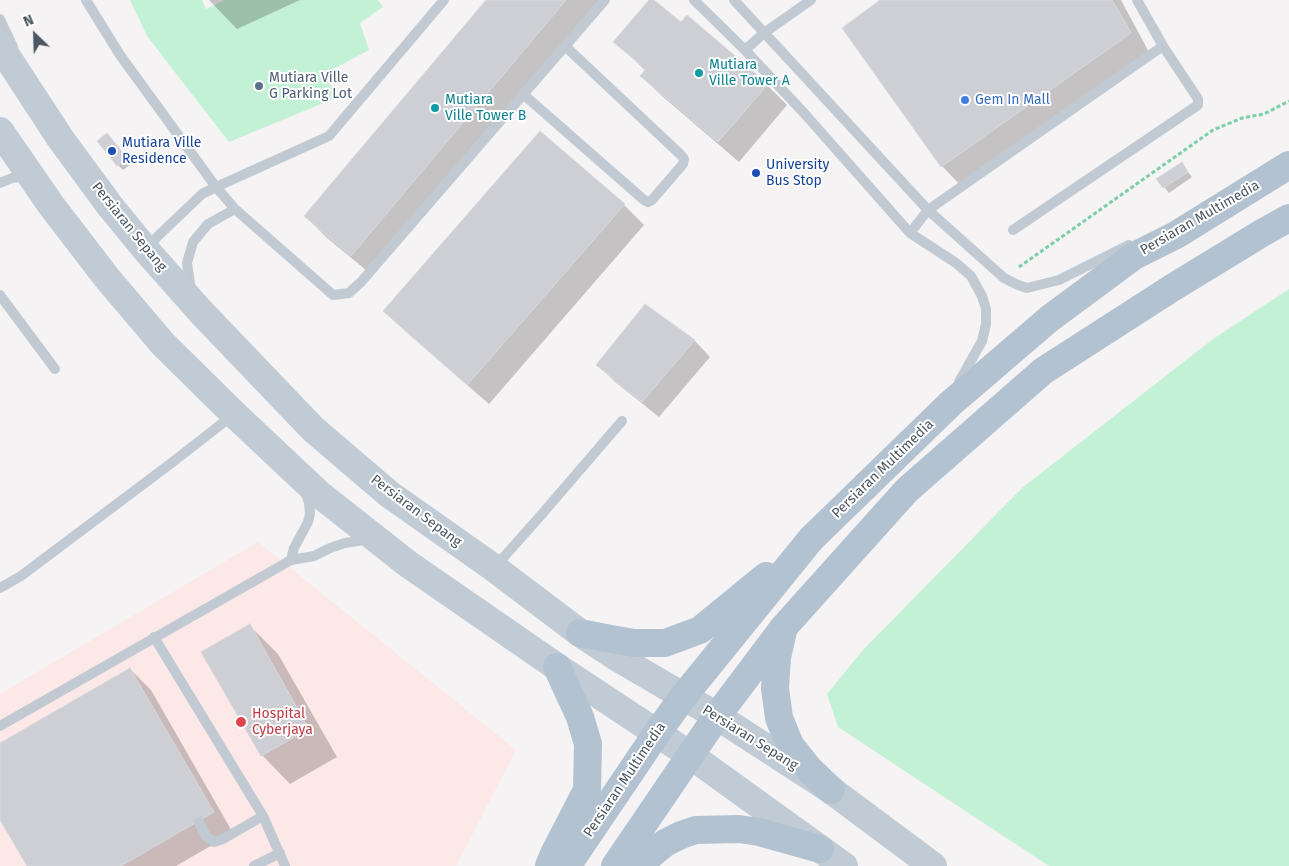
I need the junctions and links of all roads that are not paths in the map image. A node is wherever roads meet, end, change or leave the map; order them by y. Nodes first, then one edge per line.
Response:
1 (86, 0) edge
2 (444, 0) edge
3 (605, 0) edge
4 (694, 0) edge
5 (734, 0) edge
6 (811, 0) edge
7 (1137, 0) edge
8 (0, 19) edge
9 (764, 33) junction
10 (565, 46) junction
11 (1163, 46) junction
12 (745, 50) junction
13 (7, 57) edge
14 (523, 94) junction
15 (0, 131) edge
16 (1289, 165) edge
17 (30, 175) junction
18 (0, 183) edge
19 (216, 187) junction
20 (235, 209) junction
21 (928, 210) junction
22 (1289, 218) edge
23 (1013, 230) dead end
24 (910, 233) junction
25 (1176, 235) junction
26 (146, 250) junction
27 (0, 295) edge
28 (193, 303) junction
29 (55, 369) dead end
30 (234, 414) junction
31 (622, 421) dead end
32 (910, 443) junction
33 (301, 477) junction
34 (375, 538) junction
35 (811, 539) junction
36 (291, 560) junction
37 (494, 568) junction
38 (0, 588) edge
39 (784, 627) junction
40 (580, 633) junction
41 (154, 638) junction
42 (557, 667) junction
43 (683, 697) junction
44 (717, 716) junction
45 (0, 726) edge
46 (657, 733) junction
47 (690, 755) junction
48 (831, 790) junction
49 (263, 816) junction
50 (199, 822) dead end
51 (820, 849) junction
52 (280, 853) junction
53 (254, 866) edge
54 (285, 866) edge
55 (549, 866) edge
56 (567, 866) edge
57 (615, 866) edge
58 (636, 866) edge
59 (844, 866) edge
60 (933, 866) edge

1 - 19 lane
2 - 19 lane
3 - 10 lane
4 - 12 lane
5 - 9 lane
6 - 9 lane
7 - 11 lane
8 - 13 lane
9 - 12 lane
9 - 21 lane
10 - 14 lane
10 - 14 lane
11 - 21 lane
11 - 23 lane
12 - 24 lane
13 - 26 street, Persiaran Sepang
14 - 20 lane
15 - 17 street
16 - 25 main road, Persiaran Multimedia
17 - 18 lane
17 - 30 street
19 - 20 lane
19 - 26 lane
20 - 28 lane
21 - 24 lane
21 - 25 lane
22 - 39 main road
24 - 32 lane
25 - 32 main road, Persiaran Multimedia
26 - 28 street, Persiaran Sepang
27 - 29 lane
28 - 37 street, Persiaran Sepang
30 - 33 street
30 - 38 lane
31 - 37 lane
32 - 35 main road, Persiaran Multimedia
33 - 34 street
33 - 36 lane
34 - 36 lane
34 - 42 street
35 - 40 main road
35 - 43 main road, Persiaran Multimedia
36 - 41 lane
37 - 40 street, Persiaran Sepang
39 - 44 main road
39 - 48 main road
40 - 43 street, Persiaran Sepang
41 - 45 lane
41 - 49 lane
42 - 46 street
42 - 55 main road
43 - 44 street, Persiaran Sepang
43 - 46 main road, Persiaran Multimedia
44 - 47 main road
44 - 48 street, Persiaran Sepang
46 - 47 street
46 - 56 main road, Persiaran Multimedia
47 - 51 street
47 - 57 main road
48 - 60 street, Persiaran Sepang
49 - 50 lane
49 - 52 lane
51 - 58 main road
51 - 59 street
52 - 53 lane
52 - 54 lane

